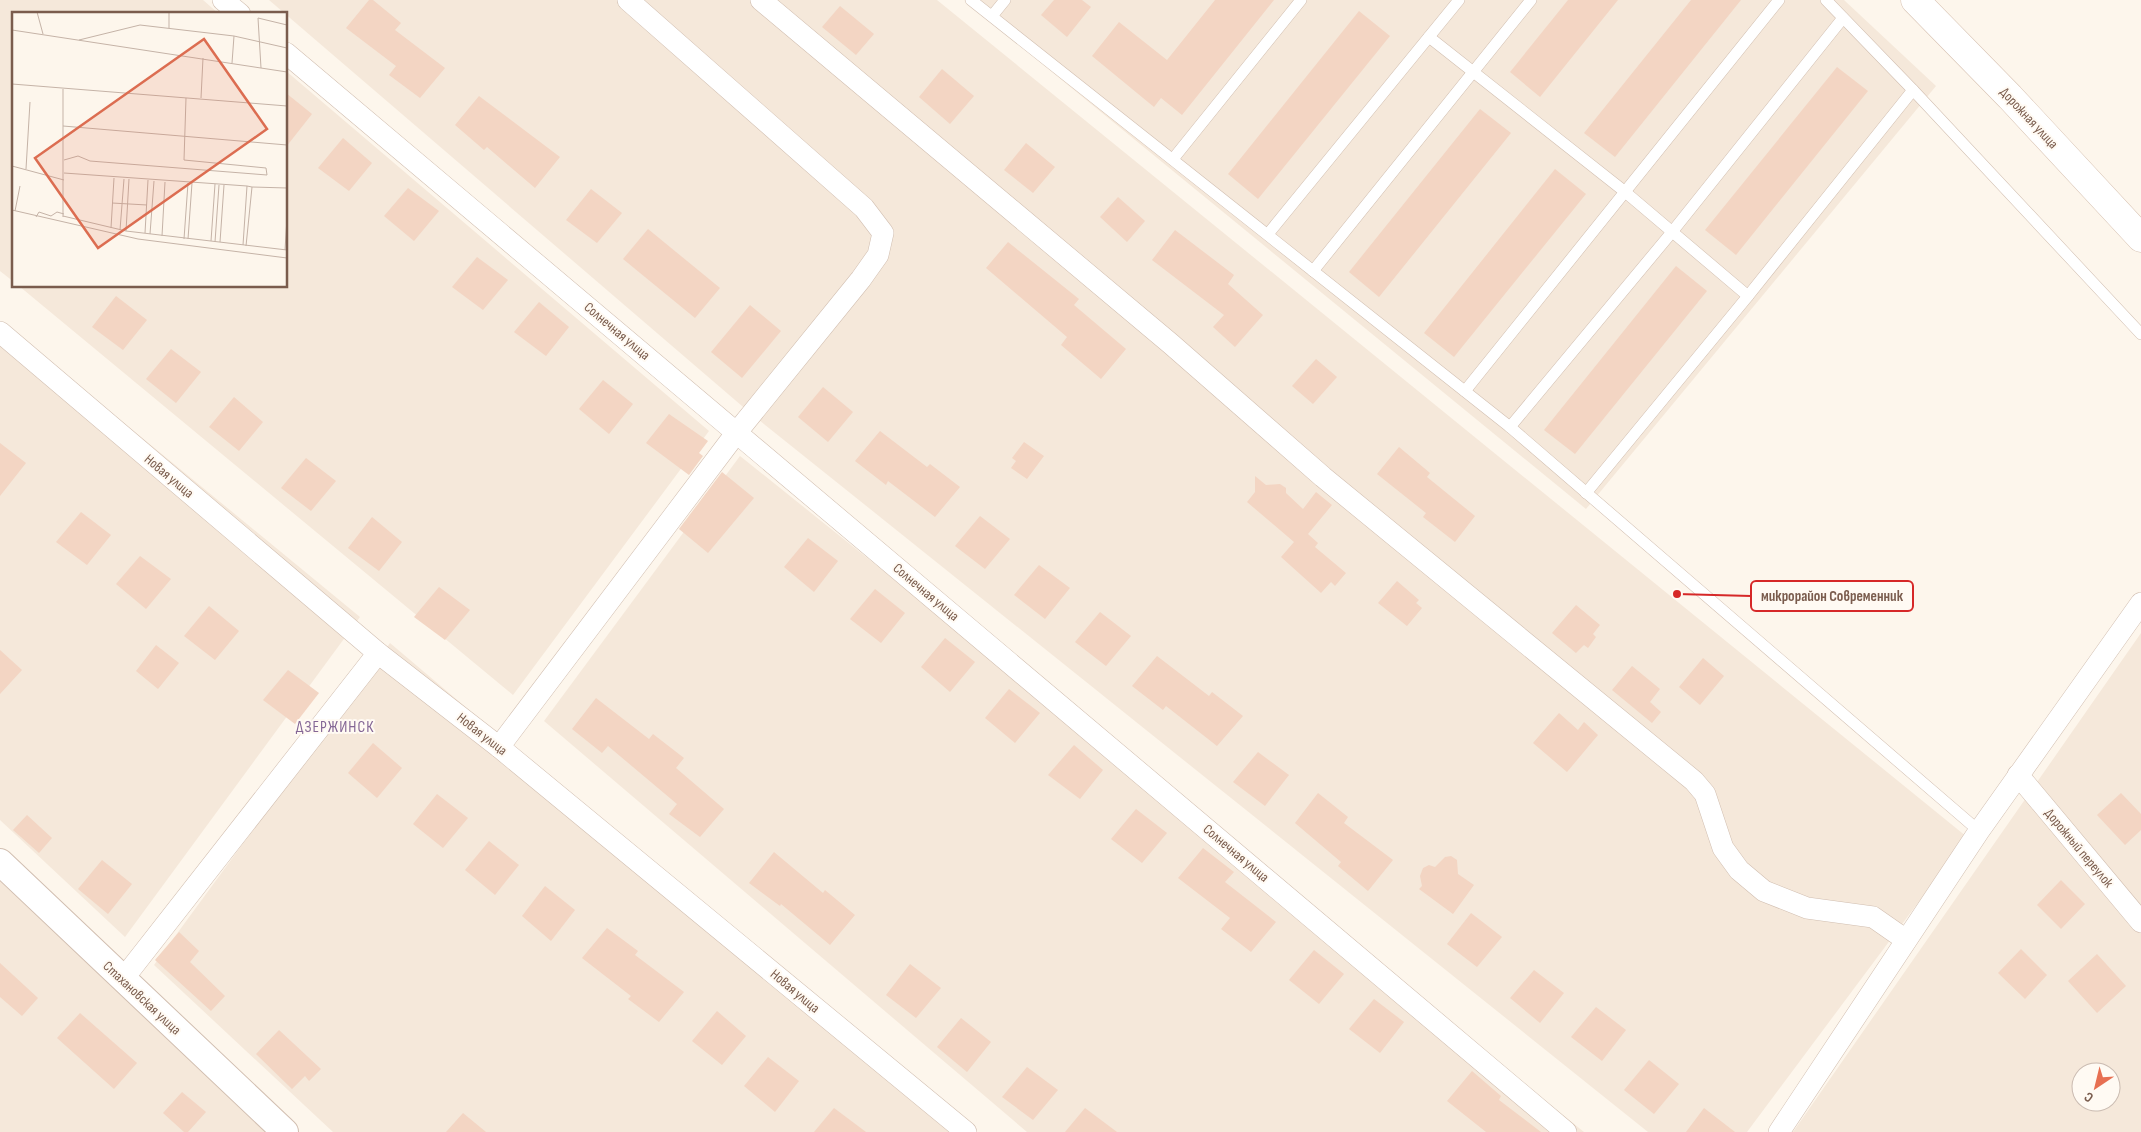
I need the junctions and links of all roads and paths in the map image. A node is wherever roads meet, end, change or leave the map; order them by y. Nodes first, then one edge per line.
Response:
1 (223, 0) edge
2 (628, 0) edge
3 (761, 0) edge
4 (971, 0) edge
5 (1005, 0) edge
6 (1301, 0) edge
7 (1459, 0) edge
8 (1531, 0) edge
9 (1779, 0) edge
10 (1826, 0) edge
11 (1915, 0) edge
12 (238, 12) edge
13 (992, 16) junction
14 (1843, 18) junction
15 (1429, 37) junction
16 (288, 55) edge
17 (1472, 72) junction
18 (1913, 90) junction
19 (1173, 159) junction
20 (1624, 191) junction
21 (1672, 232) junction
22 (1268, 234) junction
23 (2141, 238) edge
24 (1314, 271) junction
25 (1748, 296) junction
26 (0, 332) edge
27 (2141, 334) edge
28 (1465, 392) junction
29 (1510, 427) junction
30 (737, 432) junction
31 (1586, 493) junction
32 (2141, 603) edge
33 (378, 653) junction
34 (499, 747) junction
35 (2018, 775) junction
36 (1979, 831) junction
37 (0, 862) edge
38 (2141, 922) edge
39 (1906, 940) junction
40 (123, 980) junction
41 (286, 1132) edge
42 (966, 1132) edge
43 (1566, 1132) edge
44 (1779, 1132) edge

1 - 12 street
2 - 30 street
3 - 39 street
4 - 13 lane
5 - 13 lane
6 - 19 lane
7 - 15 lane
8 - 17 lane
9 - 20 lane
10 - 14 lane
11 - 23 main road, Дорожная улица
13 - 19 lane
14 - 18 lane
14 - 21 lane
15 - 17 lane
15 - 22 lane
16 - 30 street, Солнечная улица
17 - 20 lane
17 - 24 lane
18 - 25 lane
18 - 27 lane
19 - 22 lane
20 - 21 lane
20 - 28 lane
21 - 25 lane
21 - 29 lane
22 - 24 lane
24 - 28 lane
25 - 31 lane
26 - 33 street, Новая улица
28 - 29 lane
29 - 31 lane
30 - 34 street
30 - 43 street, Солнечная улица
31 - 36 lane
32 - 35 street
33 - 34 street, Новая улица
33 - 40 street
34 - 42 street, Новая улица
35 - 36 street
35 - 38 street, Дорожный переулок
36 - 39 street
37 - 40 street, Стахановская улица
39 - 44 street
40 - 41 street, Стахановская улица

